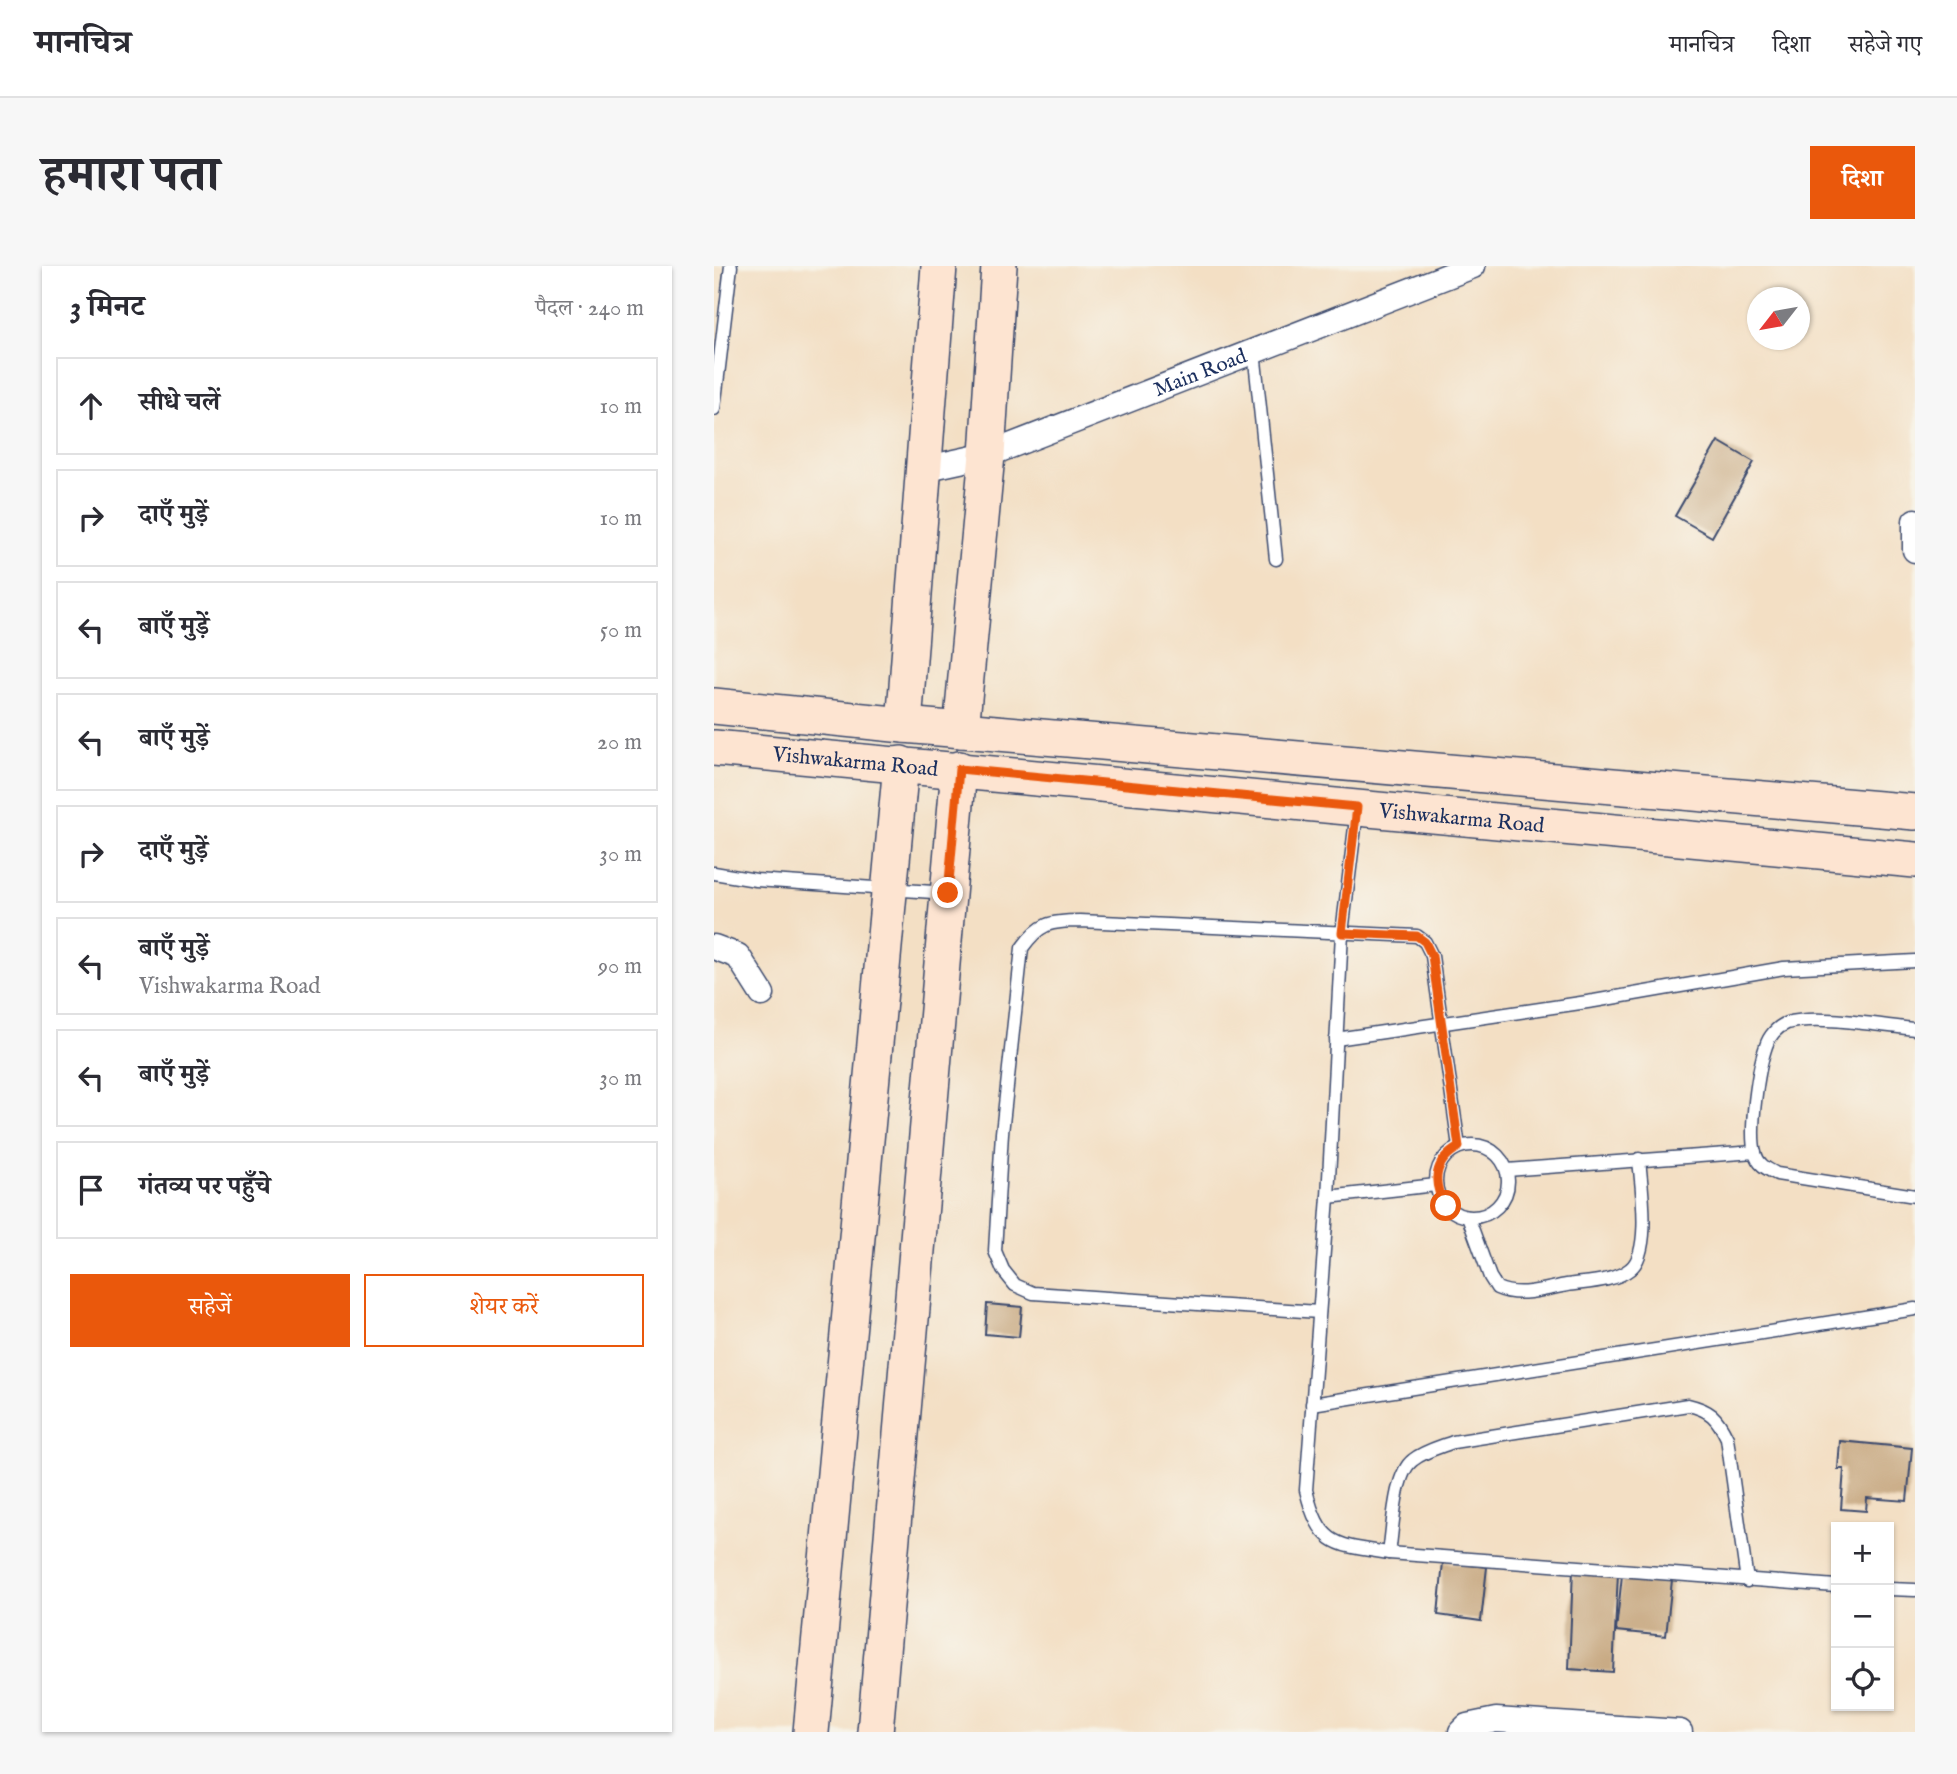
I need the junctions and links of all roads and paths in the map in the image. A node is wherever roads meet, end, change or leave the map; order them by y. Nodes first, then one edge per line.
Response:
1 (731, 266) edge
2 (939, 266) edge
3 (999, 266) edge
4 (1473, 266) edge
5 (1254, 351) junction
6 (714, 410) edge
7 (988, 455) junction
8 (923, 469) junction
9 (1915, 521) edge
10 (1915, 550) edge
11 (1276, 559) dead end
12 (714, 706) edge
13 (904, 725) junction
14 (961, 730) junction
15 (714, 748) edge
16 (901, 764) junction
17 (959, 769) junction
18 (1357, 807) junction
19 (1915, 812) edge
20 (1915, 860) edge
21 (714, 873) edge
22 (889, 889) junction
23 (948, 893) junction
24 (1342, 933) junction
25 (714, 947) edge
26 (1915, 961) edge
27 (762, 994) dead end
28 (1442, 1024) junction
29 (1915, 1029) edge
30 (1336, 1039) junction
31 (1459, 1147) junction
32 (1755, 1153) junction
33 (1639, 1159) junction
34 (1507, 1170) junction
35 (1436, 1185) junction
36 (1915, 1196) edge
37 (1328, 1197) junction
38 (1468, 1217) junction
39 (1915, 1309) edge
40 (1319, 1312) junction
41 (1312, 1404) junction
42 (1389, 1553) junction
43 (1746, 1581) junction
44 (1831, 1586) edge
45 (1894, 1589) edge
46 (1915, 1590) edge
47 (811, 1732) edge
48 (875, 1732) edge
49 (1461, 1732) edge
50 (1680, 1732) edge

1 - 6 lane
2 - 8 street
3 - 7 street
4 - 5 street, Main Road
5 - 7 street, Main Road
5 - 11 lane
7 - 8 street, Main Road
7 - 14 street
8 - 13 street
9 - 10 street
12 - 13 street, Vishwakarma Road
13 - 14 street, Vishwakarma Road
14 - 19 street, Vishwakarma Road
15 - 16 street, Vishwakarma Road
16 - 17 street, Vishwakarma Road
16 - 22 street
17 - 18 street, Vishwakarma Road
17 - 23 street
18 - 20 street, Vishwakarma Road
18 - 24 lane
21 - 22 lane
22 - 23 lane
22 - 47 street
23 - 48 street
24 - 28 lane
24 - 30 lane
24 - 40 lane
25 - 27 street
26 - 28 lane
28 - 30 lane
28 - 31 lane
29 - 32 lane
30 - 37 lane
31 - 34 lane
31 - 35 lane
32 - 33 lane
32 - 36 lane
33 - 34 lane
33 - 38 lane
34 - 38 lane
35 - 37 lane
35 - 38 lane
37 - 40 lane
39 - 41 lane
40 - 41 lane
41 - 42 lane
42 - 43 lane
42 - 43 lane
43 - 44 lane
45 - 46 lane
49 - 50 street

